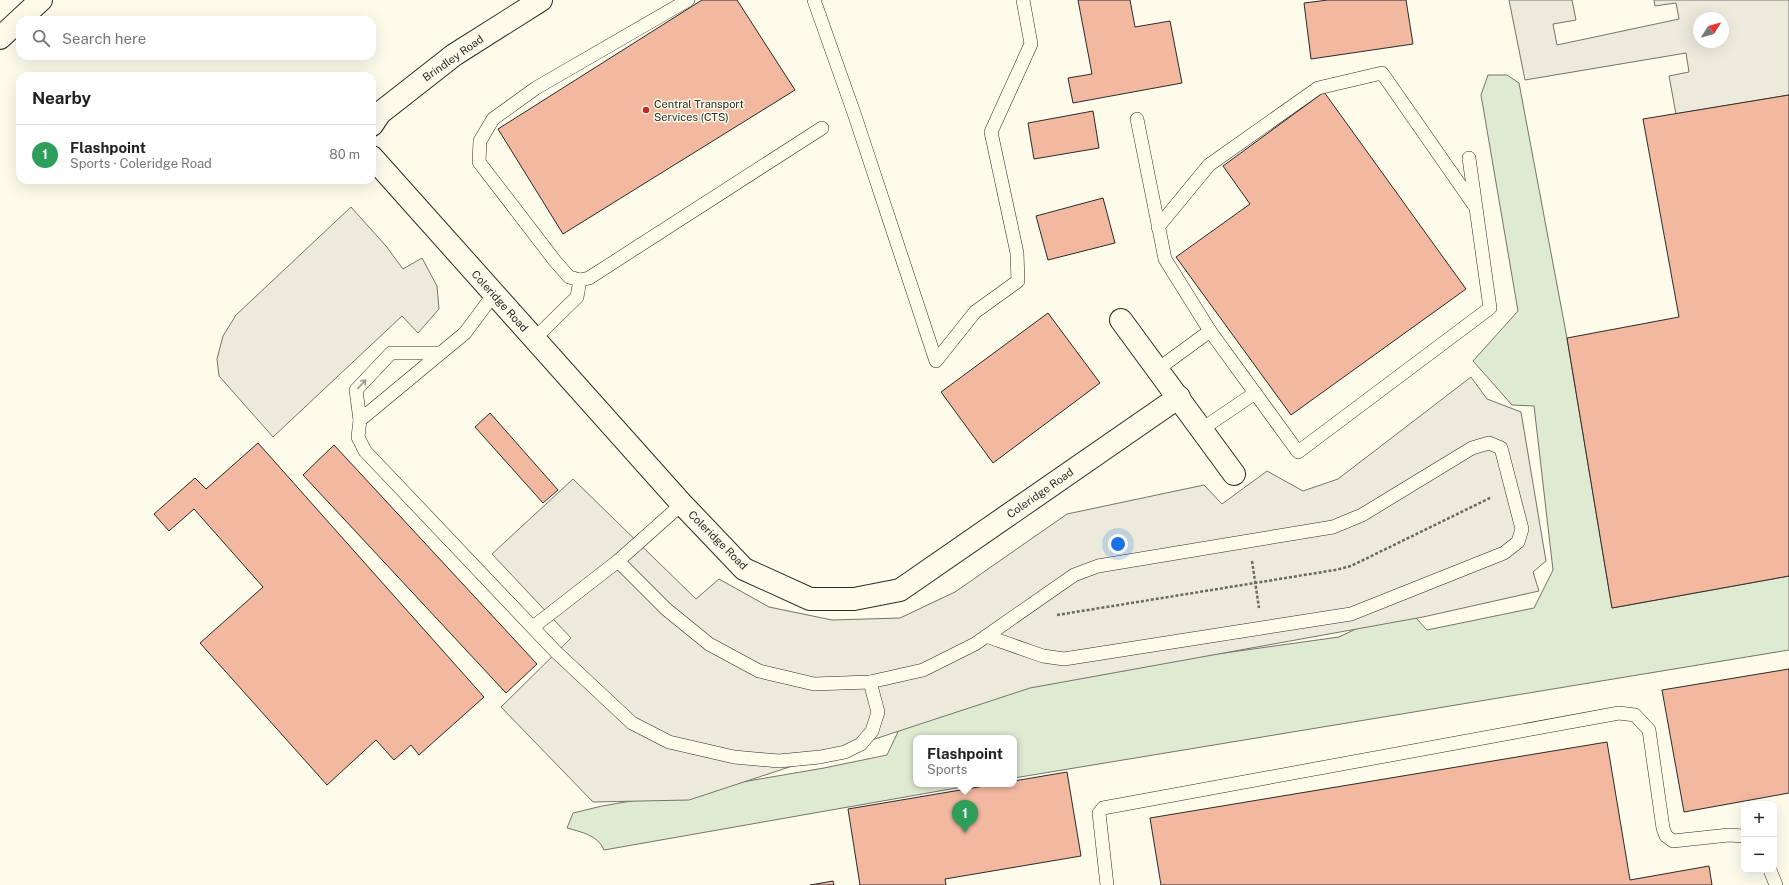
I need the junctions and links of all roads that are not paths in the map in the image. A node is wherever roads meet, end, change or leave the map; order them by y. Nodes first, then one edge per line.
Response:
1 (41, 0) edge
2 (541, 0) edge
3 (688, 0) edge
4 (814, 0) edge
5 (1023, 0) edge
6 (24, 16) edge
7 (16, 23) edge
8 (0, 38) edge
9 (376, 119) edge
10 (1137, 119) dead end
11 (822, 128) dead end
12 (1469, 158) dead end
13 (376, 161) edge
14 (1476, 208) junction
15 (1158, 227) junction
16 (580, 280) junction
17 (494, 294) junction
18 (1121, 320) dead end
19 (1210, 331) junction
20 (534, 339) junction
21 (440, 353) junction
22 (1158, 369) junction
23 (1255, 393) junction
24 (1179, 397) junction
25 (360, 420) junction
26 (1202, 429) junction
27 (1234, 474) dead end
28 (682, 504) junction
29 (618, 561) junction
30 (533, 627) junction
31 (986, 636) junction
32 (870, 682) junction
33 (1741, 836) edge
34 (1771, 873) edge
35 (1107, 885) edge
36 (1776, 885) edge

1 - 6 street
2 - 9 street, Brindley Road
3 - 16 lane
4 - 5 lane
7 - 8 street
10 - 15 lane
11 - 16 lane
12 - 14 lane
13 - 17 street, Coleridge Road
14 - 15 lane
14 - 23 lane
15 - 19 lane
16 - 20 lane
17 - 20 street, Coleridge Road
17 - 21 lane
18 - 22 street
19 - 22 lane
19 - 23 lane
20 - 28 street, Coleridge Road
21 - 25 lane
25 -> 21 lane
22 - 24 street
23 - 26 lane
24 - 26 street
24 - 28 street, Coleridge Road
25 - 30 lane
26 - 27 street
28 - 29 lane
29 - 30 lane
29 - 32 lane
30 - 32 lane
31 - 31 lane
31 - 32 lane
33 - 35 lane
34 - 36 lane

